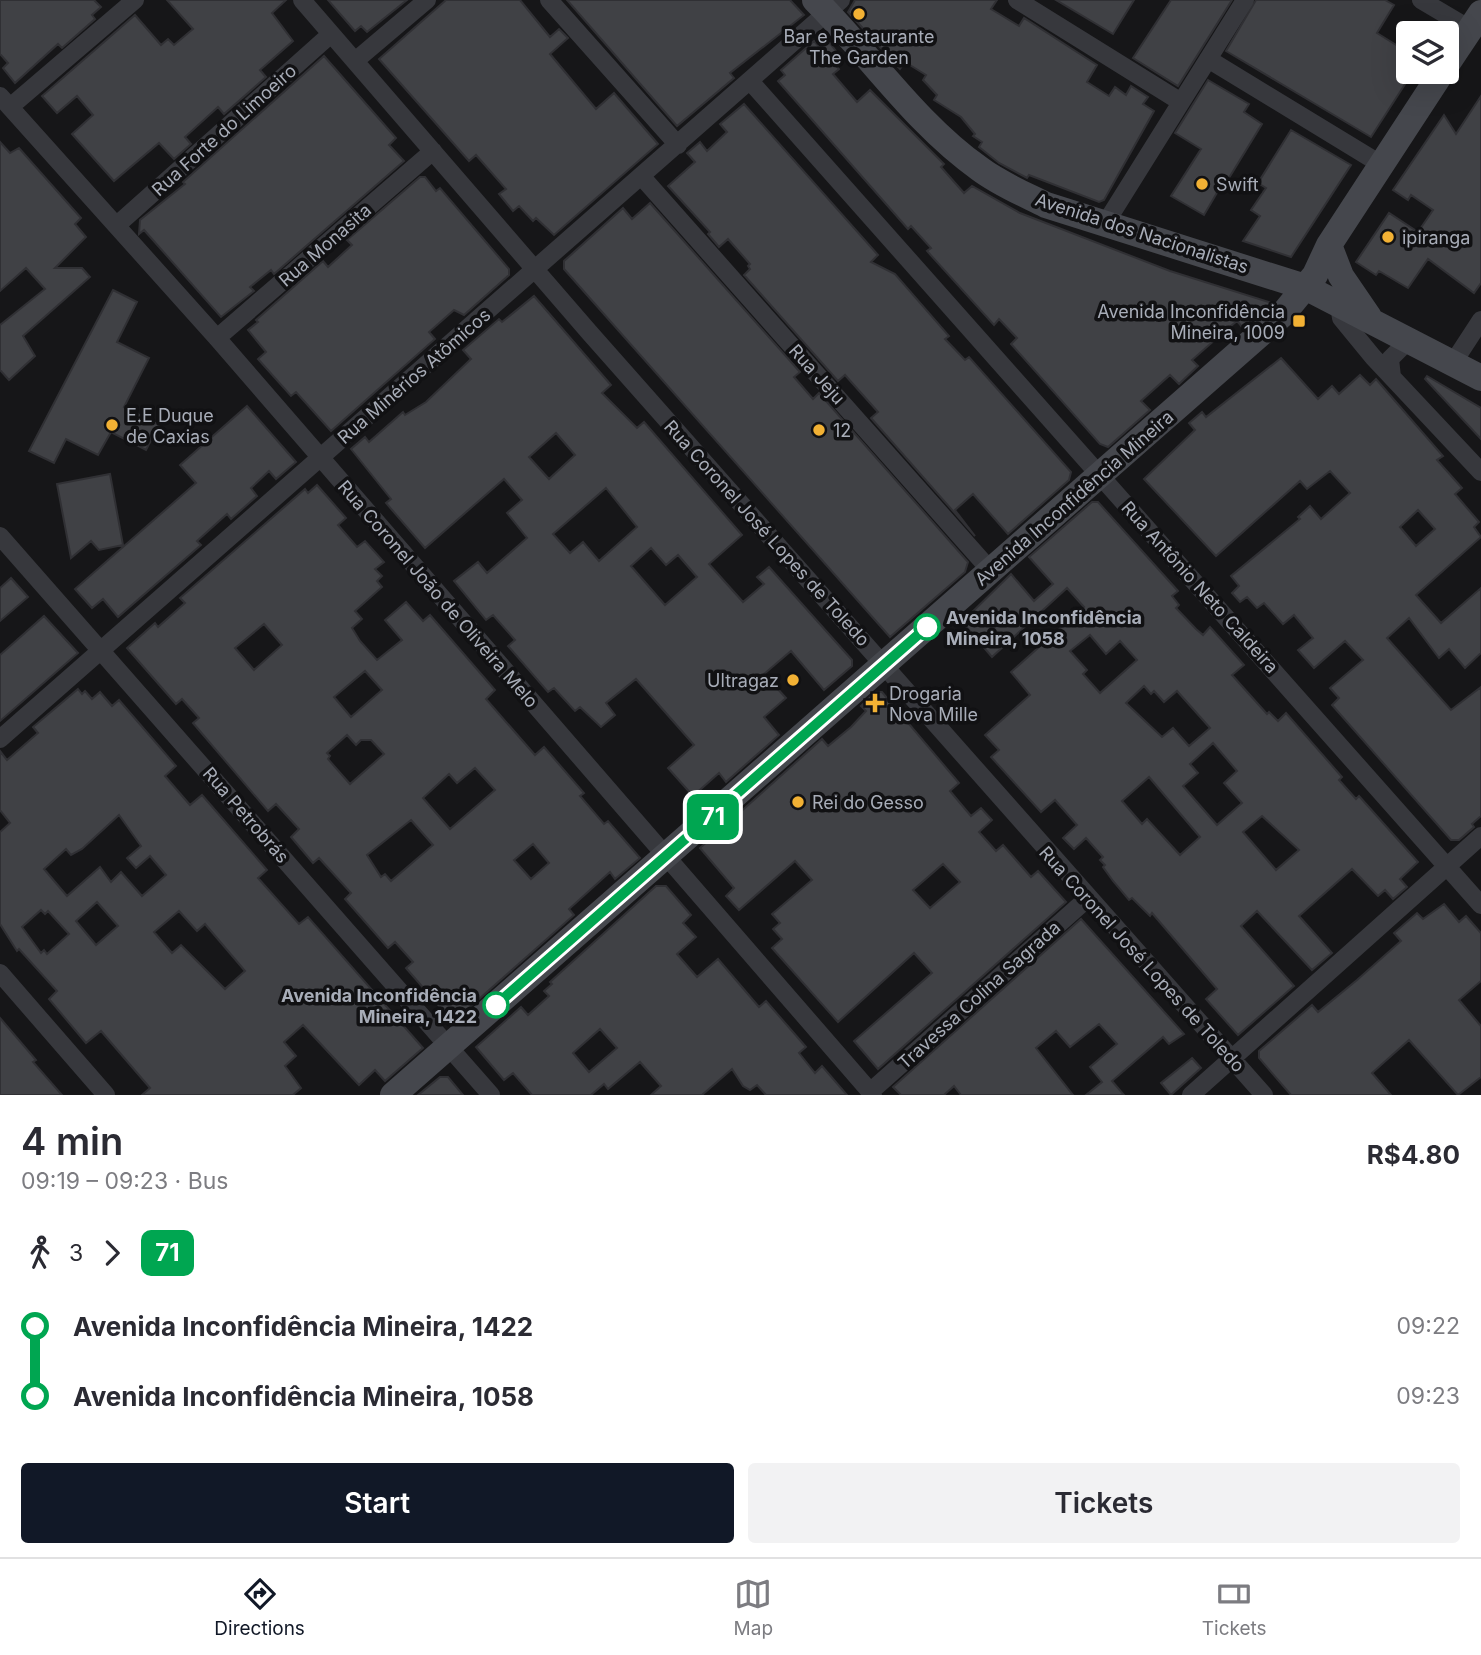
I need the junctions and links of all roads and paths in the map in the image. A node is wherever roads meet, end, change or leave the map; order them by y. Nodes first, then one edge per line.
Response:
1 (135, 0) edge
2 (302, 0) edge
3 (427, 0) edge
4 (549, 0) edge
5 (1017, 0) edge
6 (1245, 0) edge
7 (1421, 0) edge
8 (828, 4) edge
9 (114, 6) edge
10 (1475, 21) edge
11 (331, 34) junction
12 (1459, 46) edge
13 (1208, 59) junction
14 (355, 61) junction
15 (750, 81) junction
16 (1434, 84) edge
17 (5, 102) edge
18 (1181, 102) junction
19 (678, 145) junction
20 (433, 151) junction
21 (1382, 165) junction
22 (642, 177) junction
23 (1105, 224) junction
24 (117, 225) junction
25 (1329, 245) junction
26 (535, 270) junction
27 (1305, 287) junction
28 (1339, 305) junction
29 (1481, 320) edge
30 (1372, 321) junction
31 (217, 338) junction
32 (1413, 342) junction
33 (1453, 363) junction
34 (1392, 377) junction
35 (1481, 378) edge
36 (321, 458) junction
37 (1481, 472) edge
38 (1101, 475) junction
39 (0, 536) edge
40 (991, 571) junction
41 (101, 650) junction
42 (883, 665) junction
43 (0, 739) edge
44 (1481, 836) edge
45 (666, 857) junction
46 (1447, 866) junction
47 (1087, 898) junction
48 (1481, 905) edge
49 (1, 975) edge
50 (449, 1046) junction
51 (1232, 1058) junction
52 (871, 1093) edge
53 (106, 1095) edge
54 (393, 1095) edge
55 (491, 1095) edge
56 (1191, 1095) edge
57 (1264, 1095) edge

1 - 9 street
2 - 11 street, Rua Coronel José Lopes de Toledo
3 - 14 street
4 - 19 street
5 - 18 street
6 - 13 street
7 - 10 street
8 - 15 street, Rua Minérios Atômicos
8 - 23 street, Avenida dos Nacionalistas
9 - 17 street
10 - 12 street
11 - 14 street, Rua Coronel José Lopes de Toledo
11 - 24 street, Rua Forte do Limoeiro
13 - 18 street
13 - 21 street
14 - 20 street, Rua Coronel José Lopes de Toledo
15 - 19 street, Rua Minérios Atômicos
15 - 38 street, Rua Antônio Neto Caldeira
16 - 21 street, Avenida Inconfidência Mineira
17 - 24 street, Rua Coronel João de Oliveira Melo
18 - 23 street
19 - 22 street, Rua Minérios Atômicos
20 - 26 street, Rua Coronel José Lopes de Toledo
20 - 31 street, Rua Monasita
21 - 25 street, Avenida Inconfidência Mineira
22 - 26 street, Rua Minérios Atômicos
22 - 40 street, Rua Jeju
23 - 27 street, Avenida dos Nacionalistas
24 - 31 street, Rua Coronel João de Oliveira Melo
25 - 27 street, Avenida Inconfidência Mineira
25 - 30 street
26 - 36 street, Rua Minérios Atômicos
26 - 42 street, Rua Coronel José Lopes de Toledo
27 - 28 street, Avenida dos Nacionalistas
27 - 38 street, Avenida Inconfidência Mineira
28 - 30 street, Avenida dos Nacionalistas
28 - 34 street
29 - 33 street
30 - 32 street, Avenida dos Nacionalistas
31 - 36 street, Rua Coronel João de Oliveira Melo
32 - 33 street, Avenida dos Nacionalistas
32 - 34 street
33 - 35 street, Avenida dos Nacionalistas
34 - 37 street
36 - 41 street, Rua Minérios Atômicos
36 - 45 street, Rua Coronel João de Oliveira Melo
38 - 40 street, Avenida Inconfidência Mineira
38 - 46 street, Rua Antônio Neto Caldeira
39 - 41 street, Rua Petrobrás
40 - 42 street, Avenida Inconfidência Mineira
41 - 43 street, Rua Minérios Atômicos
41 - 50 street, Rua Petrobrás
42 - 45 street, Avenida Inconfidência Mineira
42 - 47 street, Rua Coronel José Lopes de Toledo
44 - 46 street
45 - 50 street, Avenida Inconfidência Mineira
45 - 52 street, Rua Coronel João de Oliveira Melo
46 - 48 street, Rua Antônio Neto Caldeira
46 - 51 street
47 - 51 street, Rua Coronel José Lopes de Toledo
47 - 52 street, Travessa Colina Sagrada
49 - 53 street
50 - 54 street, Avenida Inconfidência Mineira
50 - 55 street, Rua Petrobrás
51 - 56 street
51 - 57 street, Rua Coronel José Lopes de Toledo

